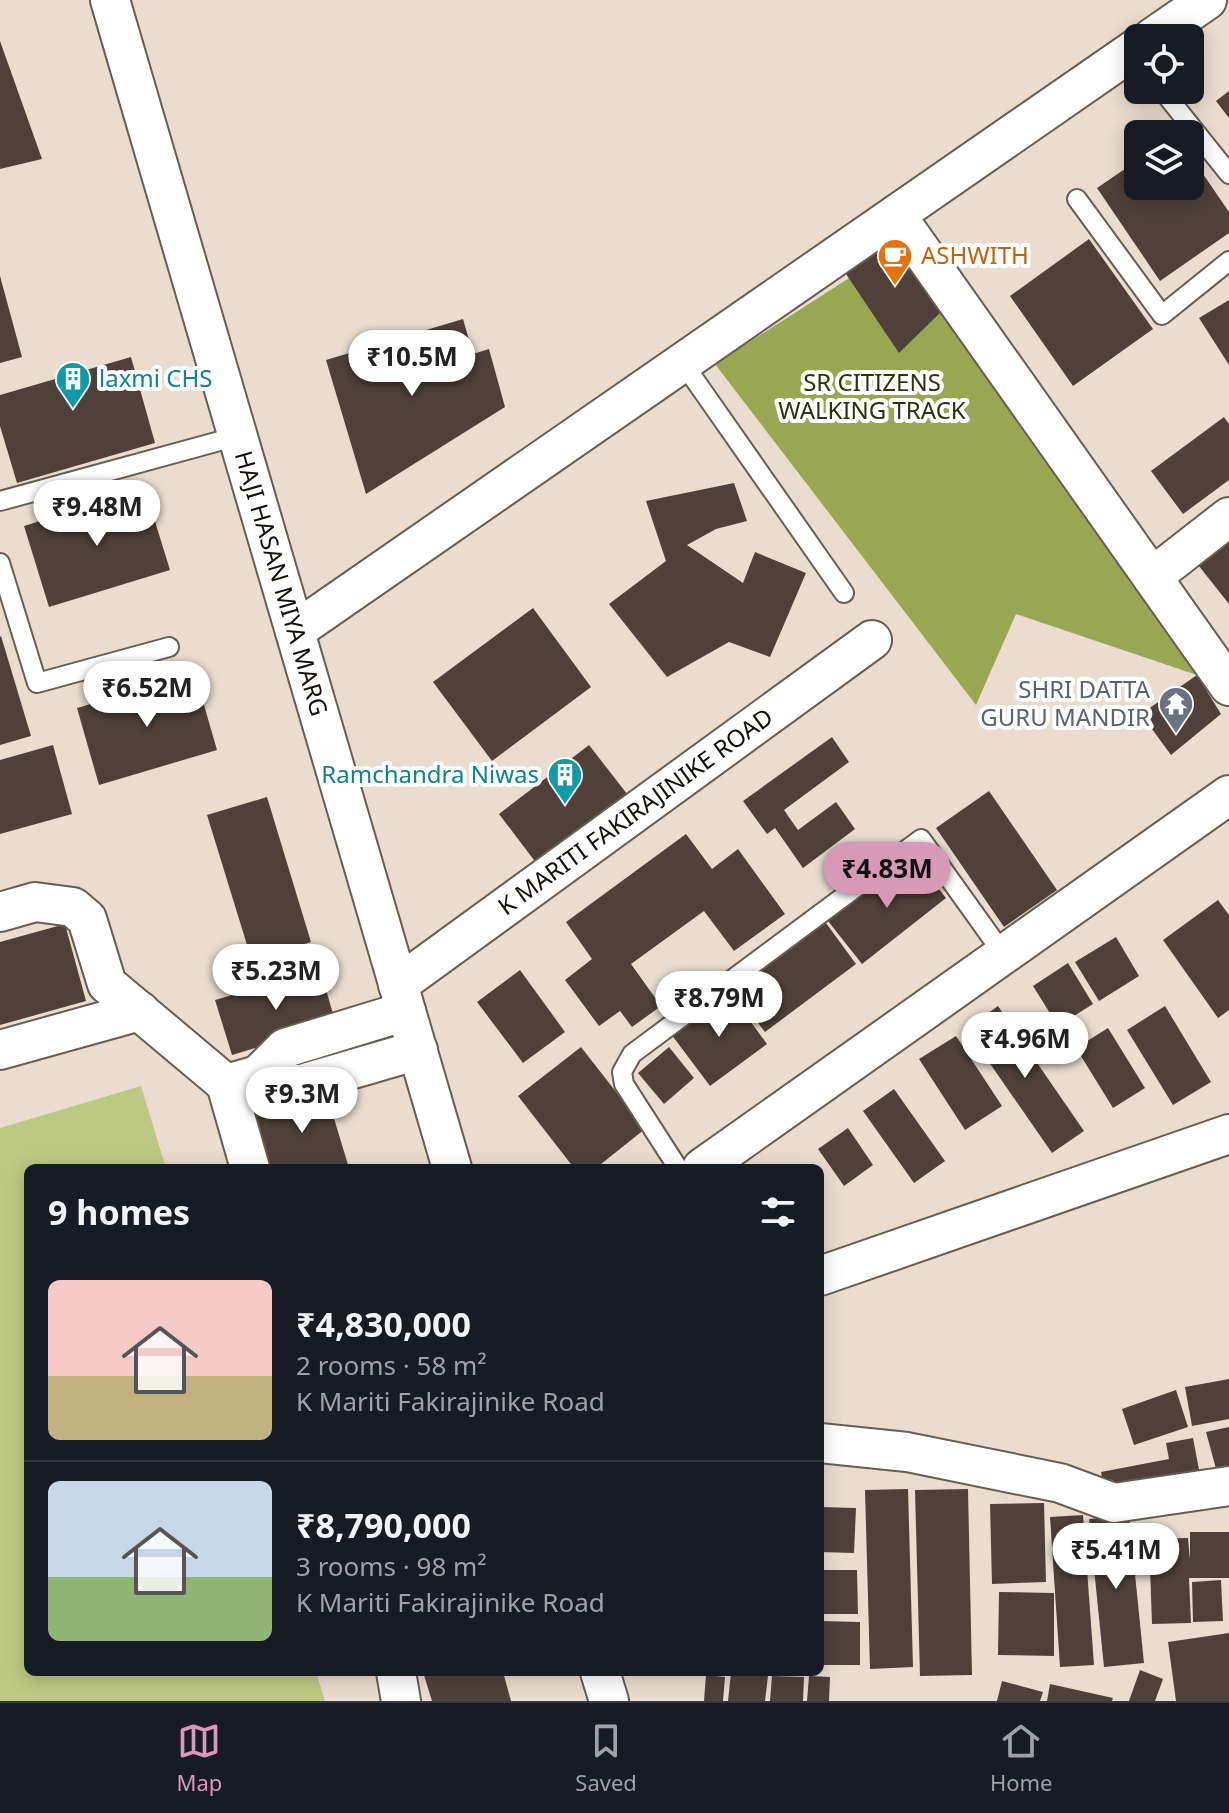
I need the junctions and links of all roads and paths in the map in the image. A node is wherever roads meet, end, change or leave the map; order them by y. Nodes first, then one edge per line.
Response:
1 (110, 0) edge
2 (1207, 0) edge
3 (1174, 24) edge
4 (1124, 60) edge
5 (1173, 104) edge
6 (1229, 174) edge
7 (1077, 199) dead end
8 (896, 215) junction
9 (1229, 261) edge
10 (683, 363) junction
11 (238, 436) junction
12 (0, 501) edge
13 (1229, 517) edge
14 (0, 563) edge
15 (1152, 577) junction
16 (844, 593) dead end
17 (295, 631) junction
18 (872, 640) dead end
19 (169, 647) dead end
20 (1229, 686) edge
21 (1229, 795) edge
22 (0, 912) edge
23 (1004, 955) junction
24 (402, 998) junction
25 (140, 1011) junction
26 (0, 1050) edge
27 (418, 1050) junction
28 (242, 1079) junction
29 (1229, 1134) edge
30 (250, 1164) edge
31 (451, 1164) edge
32 (675, 1164) edge
33 (708, 1164) edge
34 (824, 1275) edge
35 (824, 1443) edge
36 (1229, 1486) edge
37 (397, 1676) edge
38 (601, 1676) edge
39 (401, 1701) edge
40 (609, 1701) edge

1 - 11 street, HAJI HASAN MIYA MARG
2 - 3 street
4 - 8 street
5 - 6 lane
7 - 9 lane
8 - 10 street
8 - 15 street
10 - 16 lane
10 - 17 street
11 - 12 lane
11 - 17 street, HAJI HASAN MIYA MARG
13 - 15 street
14 - 19 lane
15 - 20 street
17 - 24 street, HAJI HASAN MIYA MARG
18 - 24 street, K MARITI FAKIRAJINIKE ROAD
21 - 23 street
22 - 25 street
23 - 32 lane
23 - 33 street
24 - 27 street, HAJI HASAN MIYA MARG
24 - 28 street, K MARITI FAKIRAJINIKE ROAD
25 - 26 street
25 - 28 street
27 - 28 street
27 - 31 street, HAJI HASAN MIYA MARG
28 - 30 street
29 - 34 street
35 - 36 street
37 - 39 street
38 - 40 street

